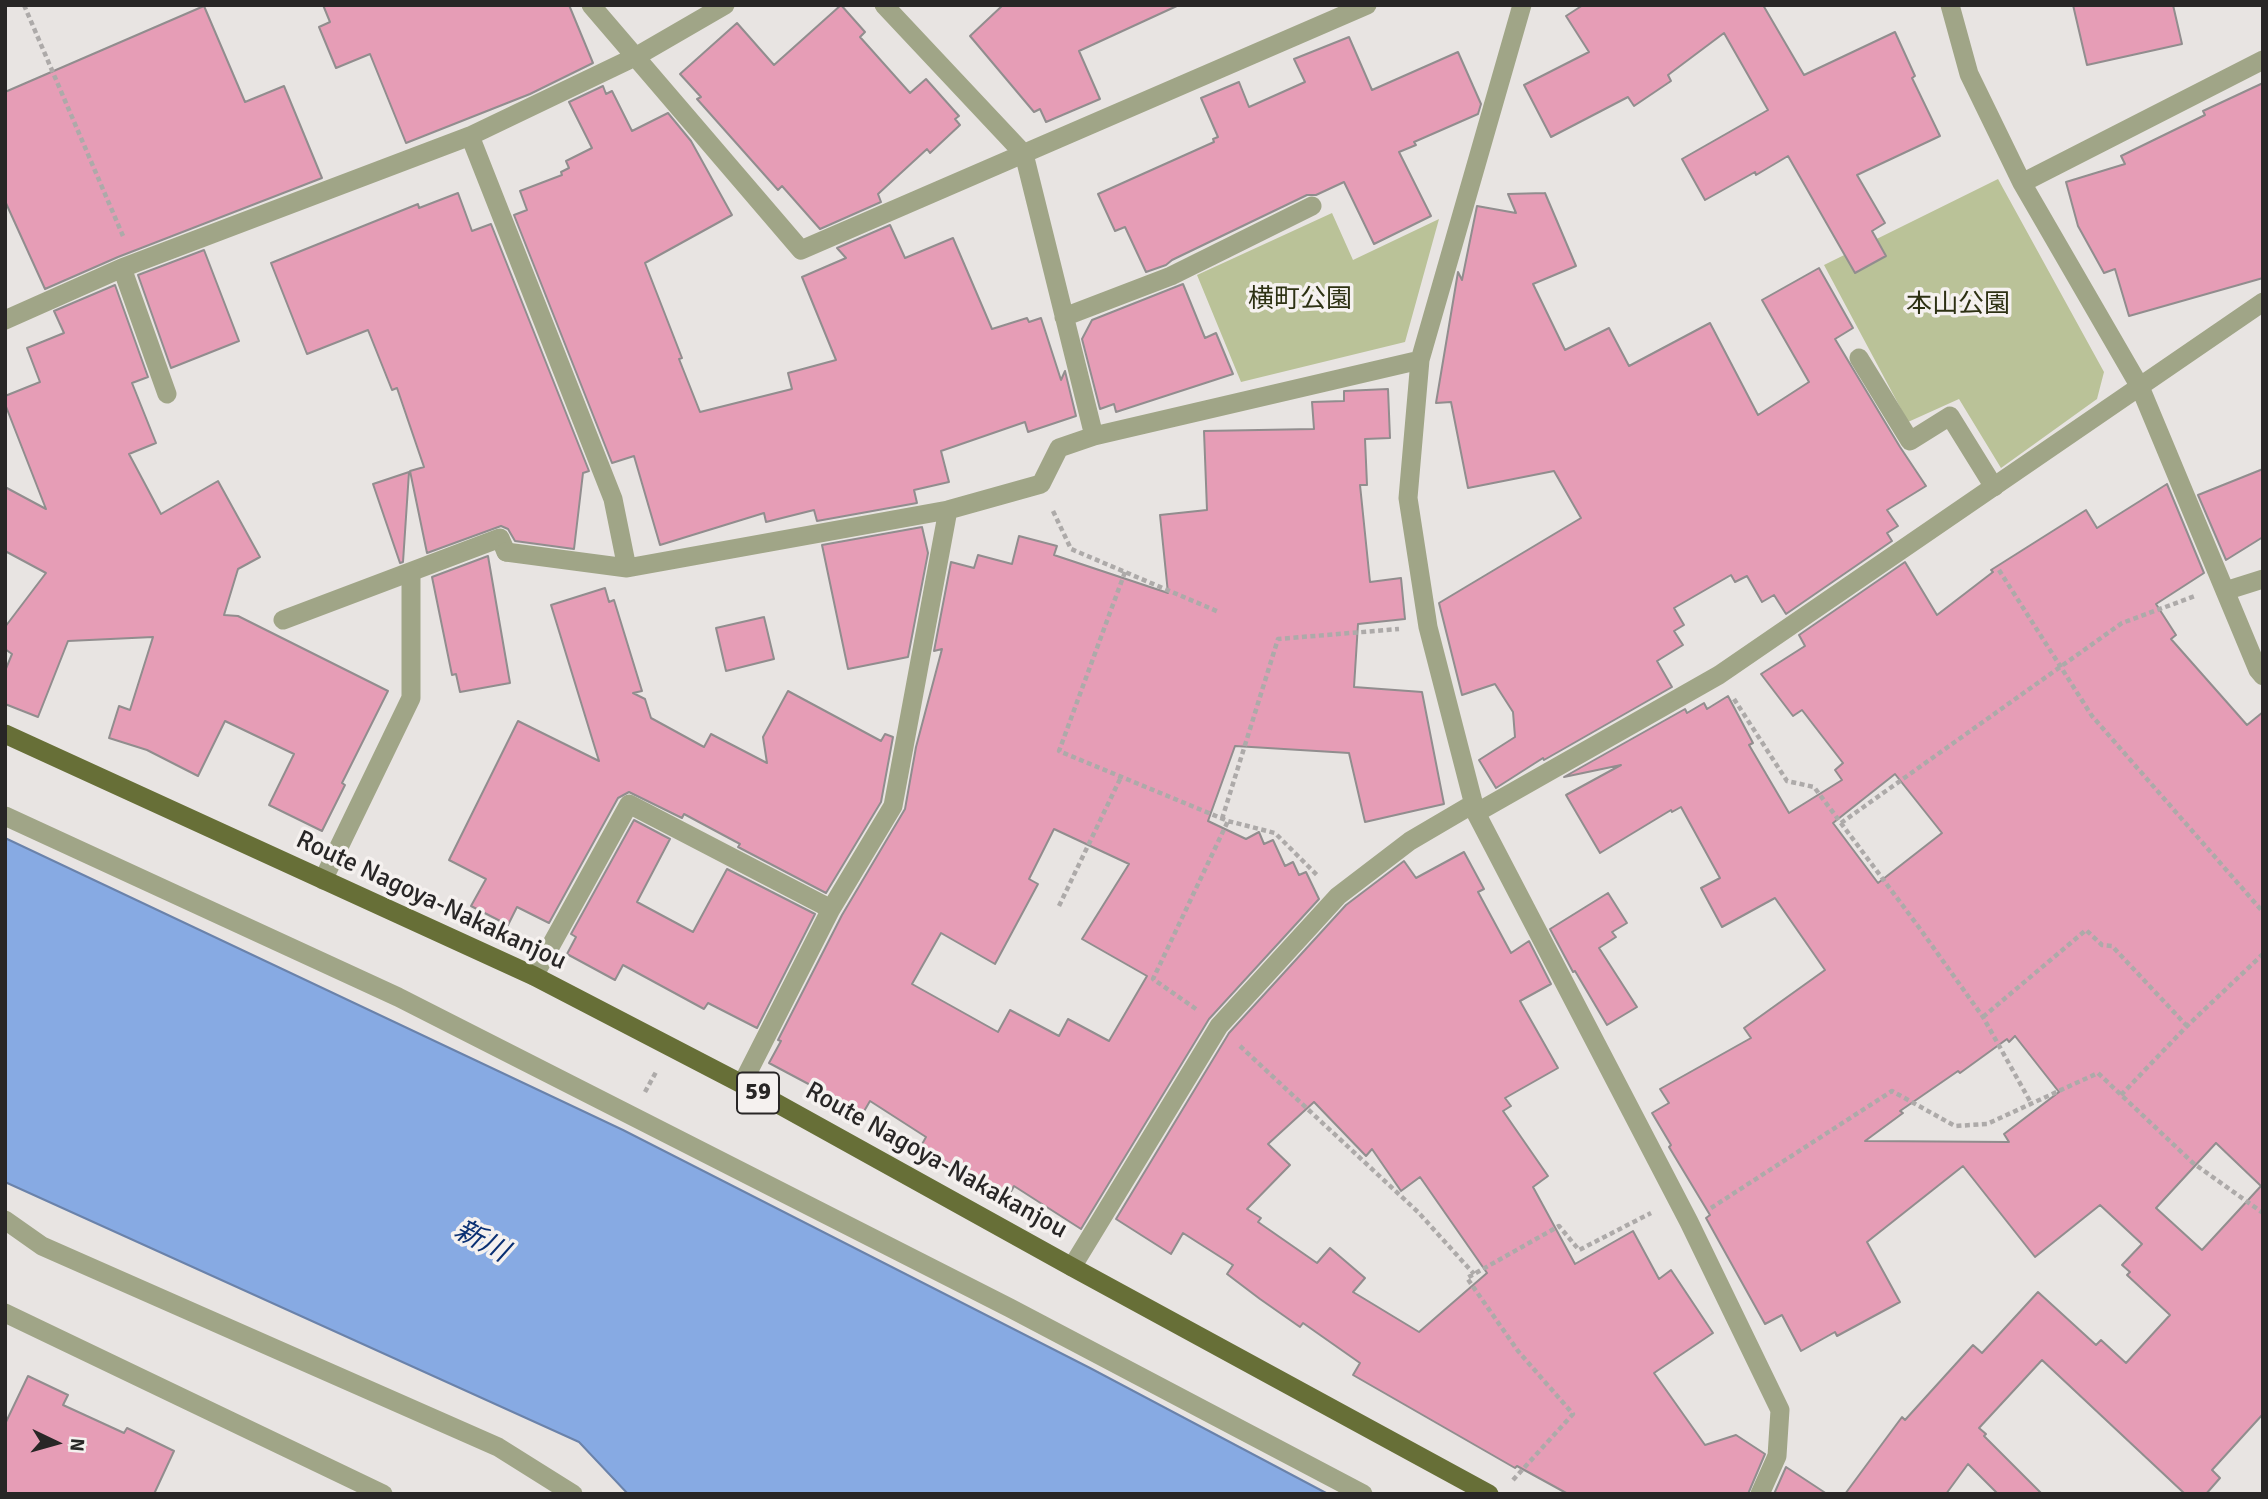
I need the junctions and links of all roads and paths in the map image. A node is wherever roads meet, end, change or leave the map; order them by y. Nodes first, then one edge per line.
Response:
1 (24, 5) edge
2 (591, 5) edge
3 (725, 5) edge
4 (884, 5) edge
5 (1367, 5) edge
6 (1522, 5) edge
7 (1950, 5) edge
8 (636, 56) junction
9 (2263, 60) edge
10 (470, 136) junction
11 (1024, 154) junction
12 (2022, 183) junction
13 (1312, 206) dead end
14 (129, 266) junction
15 (2263, 302) edge
16 (1064, 317) junction
17 (5, 320) edge
18 (1858, 358) dead end
19 (1420, 360) junction
20 (2140, 387) junction
21 (167, 394) dead end
22 (1094, 436) junction
23 (1041, 484) junction
24 (1994, 487) junction
25 (948, 510) junction
26 (627, 568) junction
27 (1999, 570) dead end
28 (411, 572) junction
29 (1125, 572) junction
30 (2263, 579) edge
31 (2223, 588) junction
32 (1219, 612) dead end
33 (283, 620) dead end
34 (1429, 627) junction
35 (2060, 667) junction
36 (1719, 675) junction
37 (2263, 676) edge
38 (5, 734) edge
39 (1122, 777) junction
40 (1474, 808) junction
41 (5, 816) edge
42 (1222, 819) junction
43 (1228, 821) junction
44 (1841, 823) junction
45 (323, 880) junction
46 (1338, 896) junction
47 (1059, 906) dead end
48 (831, 909) junction
49 (2263, 912) edge
50 (2263, 954) edge
51 (534, 976) junction
52 (1983, 1017) junction
53 (1219, 1026) junction
54 (2187, 1026) junction
55 (669, 1046) junction
56 (742, 1084) junction
57 (2121, 1095) junction
58 (2031, 1103) junction
59 (632, 1116) junction
60 (1677, 1199) junction
61 (2263, 1213) edge
62 (5, 1220) edge
63 (1689, 1222) junction
64 (1072, 1267) junction
65 (1474, 1274) junction
66 (5, 1313) edge
67 (1509, 1484) dead end
68 (347, 1487) edge
69 (383, 1494) edge
70 (573, 1494) edge
71 (1363, 1494) edge
72 (1489, 1494) edge
73 (1760, 1494) edge

1 - 14 path
2 - 8 street
3 - 8 street
4 - 11 street
5 - 11 street
6 - 19 street
7 - 12 street
8 - 10 street
8 - 11 street
9 - 12 street
10 - 14 street
10 - 26 street
11 - 16 street
12 - 20 street
13 - 16 street
14 - 17 street
14 - 21 street
15 - 20 street
16 - 22 street
18 - 24 street
19 - 22 street
19 - 34 street
20 - 24 street
20 - 31 street
22 - 23 street
23 - 25 street
23 - 29 path
24 - 36 street
25 - 26 street
25 - 48 street
26 - 28 street
27 - 35 path
28 - 33 street
28 - 45 street
29 - 32 path
29 - 39 path
30 - 31 street
31 - 35 path
31 - 37 street
34 - 40 street
34 - 42 path
35 - 44 path
35 - 49 path
36 - 40 street
36 - 44 path
38 - 45 main road, Route Nagoya-Nakakanjou / 59
39 - 42 path
39 - 47 path
40 - 46 street
40 - 60 street
41 - 59 street
42 - 43 path
43 - 46 path
43 - 53 path
44 - 52 path
45 - 51 main road, Route Nagoya-Nakakanjou / 59
46 - 53 street
48 - 51 street
48 - 56 street
50 - 54 path
51 - 55 main road, Route Nagoya-Nakakanjou / 59
52 - 54 path
52 - 58 path
53 - 64 street
53 - 65 path
54 - 57 path
55 - 56 main road, Route Nagoya-Nakakanjou / 59
55 - 59 path
56 - 64 main road, Route Nagoya-Nakakanjou / 59
57 - 58 path
57 - 61 path
58 - 63 path
59 - 71 street
60 - 63 street
60 - 65 path
62 - 70 street
63 - 73 street
64 - 72 main road, Route Nagoya-Nakakanjou / 59
65 - 67 path
66 - 68 street
68 - 69 street

